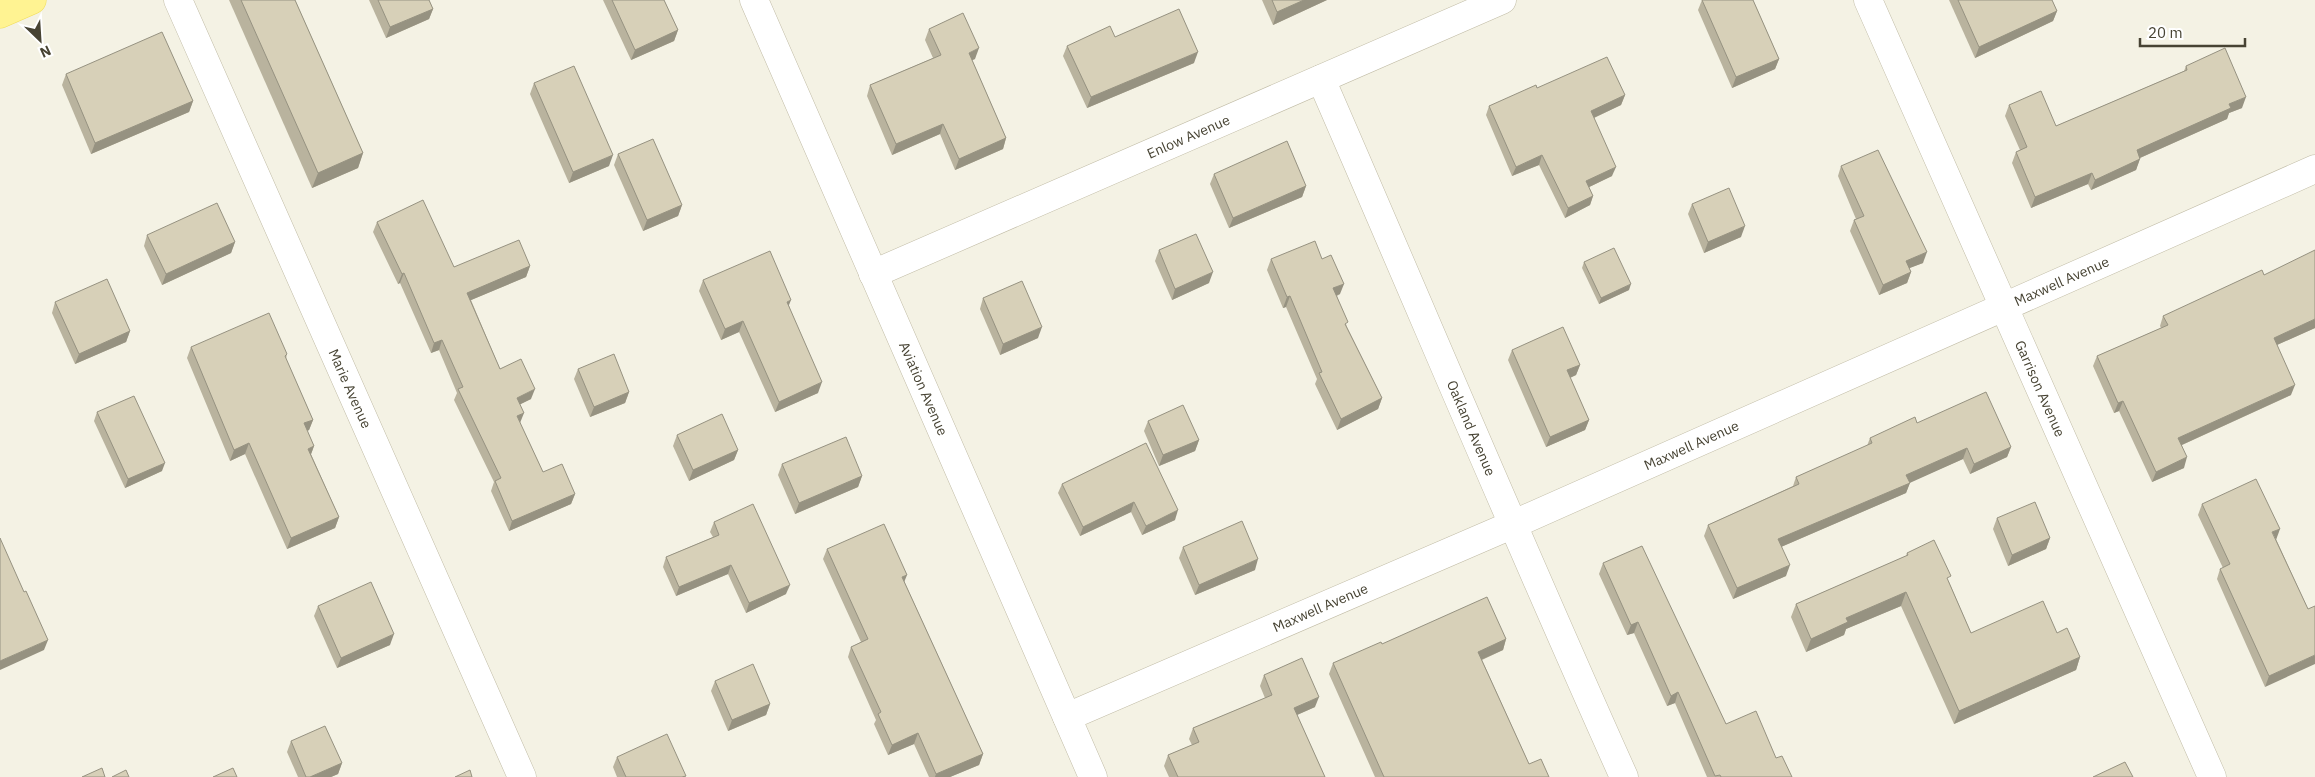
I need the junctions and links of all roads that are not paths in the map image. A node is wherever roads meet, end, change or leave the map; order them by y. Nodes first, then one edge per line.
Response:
1 (32, 0) edge
2 (178, 0) edge
3 (754, 0) edge
4 (1502, 0) edge
5 (1868, 0) edge
6 (0, 14) edge
7 (1321, 79) junction
8 (2315, 169) edge
9 (874, 274) junction
10 (2004, 307) junction
11 (1514, 524) junction
12 (1067, 717) junction
13 (522, 777) edge
14 (1093, 777) edge
15 (1624, 777) edge
16 (2212, 777) edge

1 - 6 main road
2 - 13 street, Marie Avenue
3 - 9 street, Aviation Avenue
4 - 7 street, Enlow Avenue
5 - 10 street, Garrison Avenue
7 - 9 street, Enlow Avenue
7 - 11 street, Oakland Avenue
8 - 10 street, Maxwell Avenue
9 - 12 street, Aviation Avenue
10 - 11 street, Maxwell Avenue
10 - 16 street, Garrison Avenue
11 - 12 street, Maxwell Avenue
11 - 15 street, Oakland Avenue
12 - 14 street, Aviation Avenue

